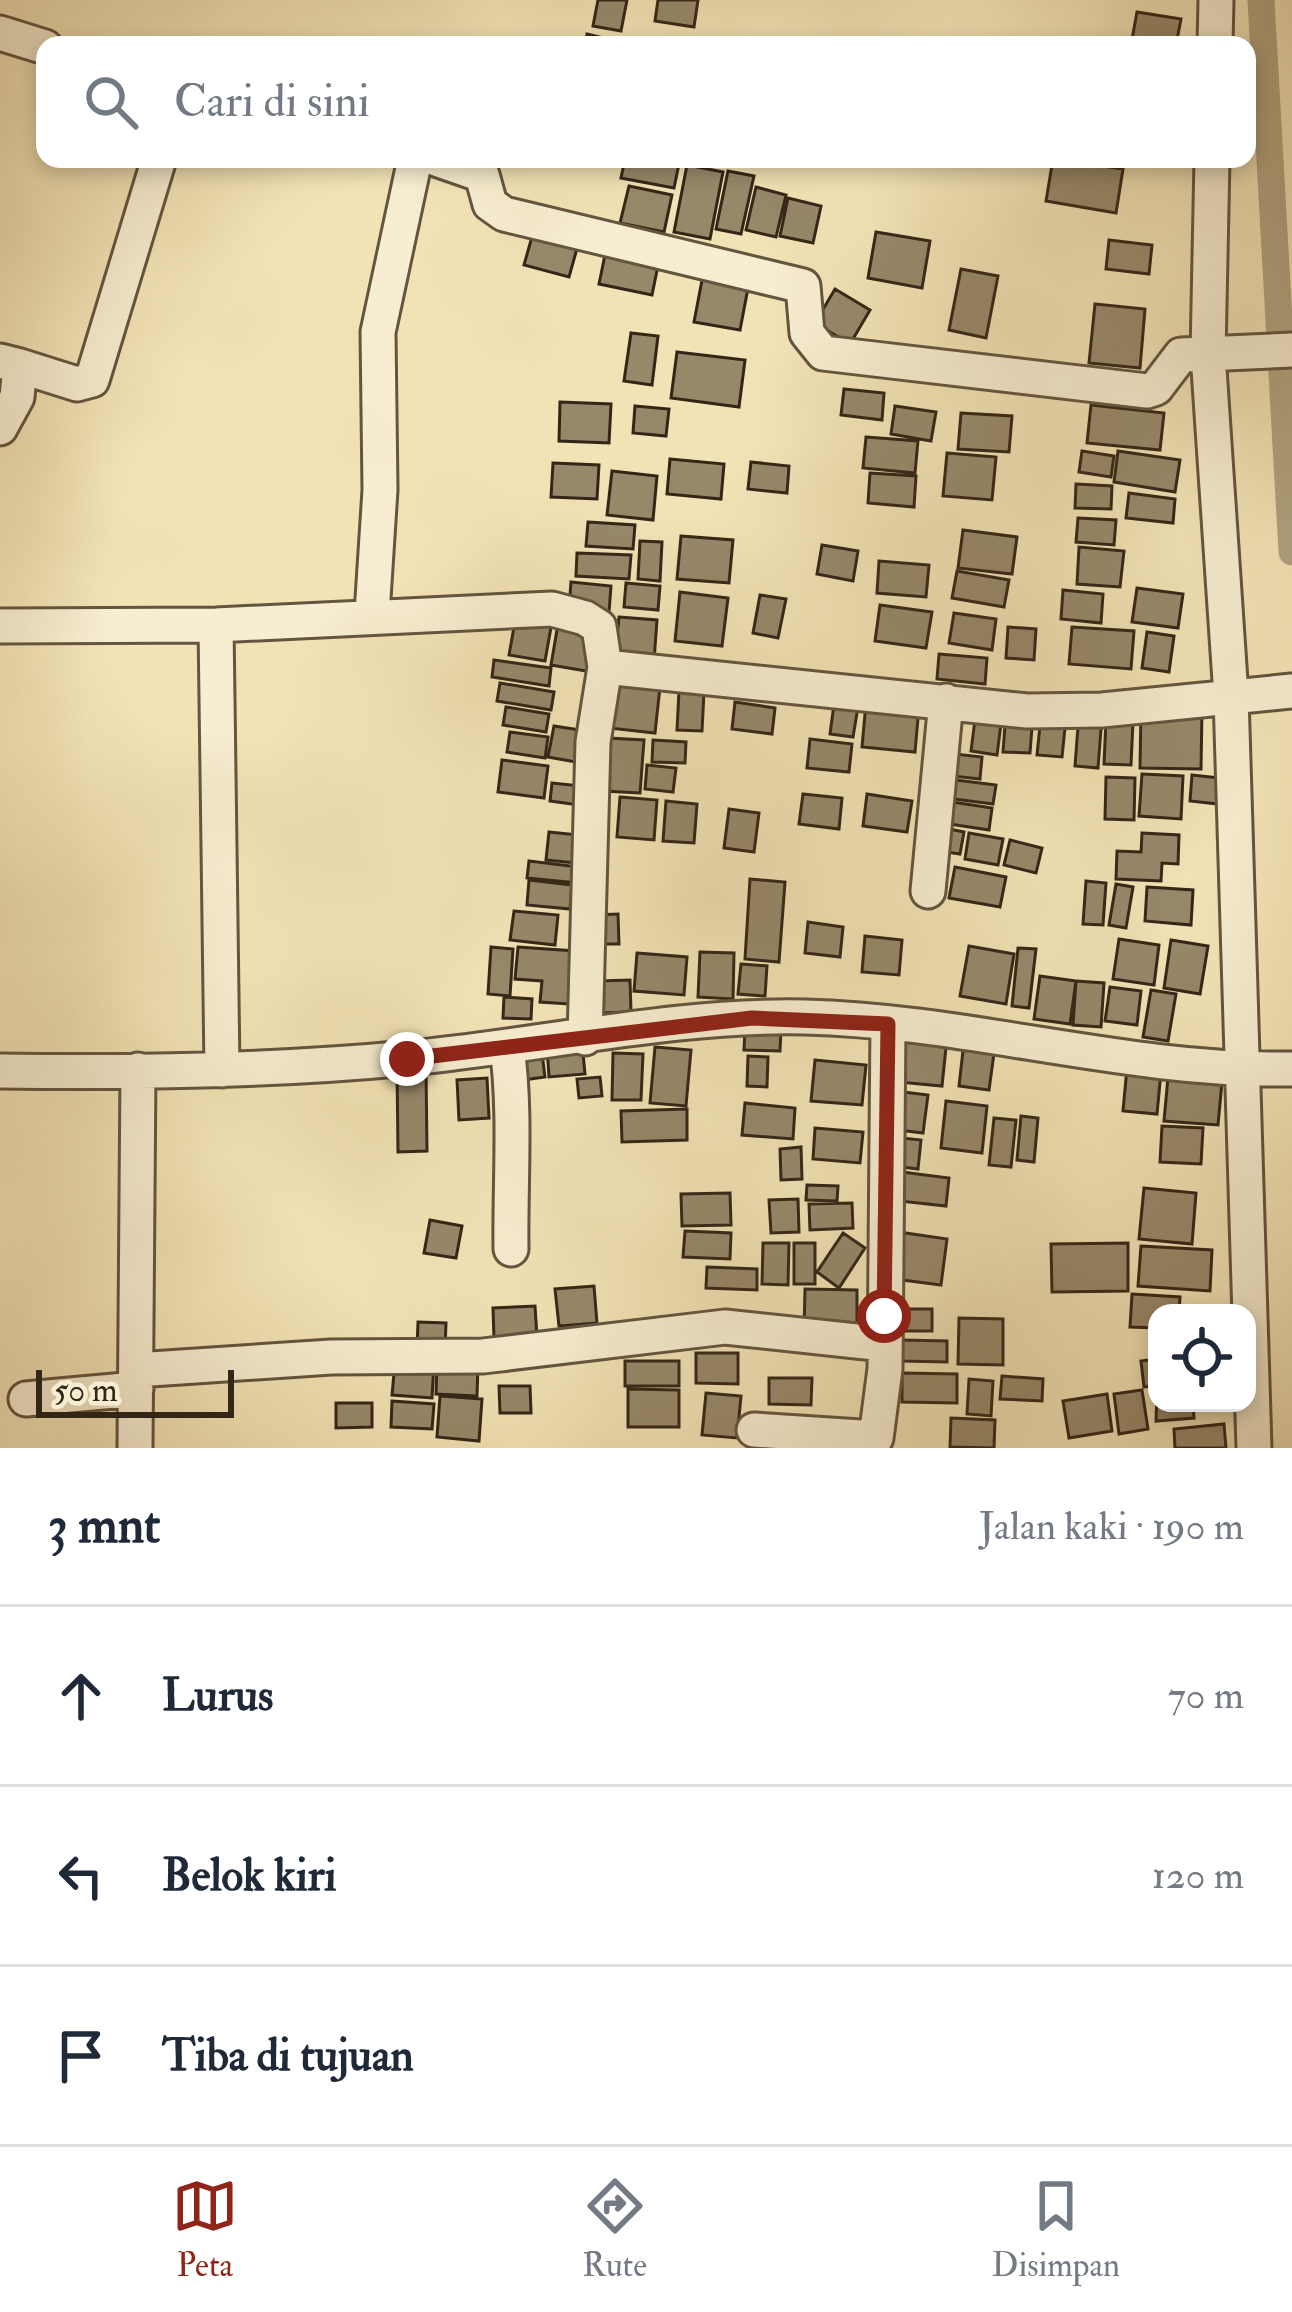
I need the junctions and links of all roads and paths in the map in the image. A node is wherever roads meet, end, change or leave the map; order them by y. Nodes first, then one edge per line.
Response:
1 (1216, 0) edge
2 (0, 33) edge
3 (1215, 36) edge
4 (36, 44) edge
5 (156, 168) edge
6 (413, 168) edge
7 (462, 168) edge
8 (1212, 168) edge
9 (1292, 350) edge
10 (1218, 353) junction
11 (10, 363) edge
12 (0, 428) edge
13 (372, 614) junction
14 (0, 626) edge
15 (216, 626) junction
16 (605, 667) junction
17 (1292, 691) edge
18 (1239, 695) junction
19 (946, 701) junction
20 (928, 890) dead end
21 (888, 1024) junction
22 (585, 1037) junction
23 (507, 1046) junction
24 (1266, 1069) edge
25 (138, 1070) junction
26 (222, 1070) junction
27 (0, 1071) edge
28 (511, 1249) dead end
29 (884, 1344) junction
30 (136, 1380) junction
31 (26, 1399) dead end
32 (754, 1430) dead end
33 (135, 1448) edge
34 (1254, 1448) edge

1 - 3 street
2 - 4 street
5 - 11 street
6 - 13 street
7 - 10 street
8 - 10 street
9 - 10 street
10 - 18 street
11 - 12 street
13 - 15 street
13 - 16 street
14 - 15 street
15 - 26 street
16 - 19 street
16 - 22 street
17 - 18 street
18 - 19 street
18 - 24 street
19 - 20 street
21 - 22 street
21 - 24 street
21 - 29 street
22 - 23 street
23 - 26 street
23 - 28 street
24 - 34 street
25 - 26 street
25 - 27 street
25 - 30 street
29 - 30 street
29 - 32 street
30 - 31 street
30 - 33 street

